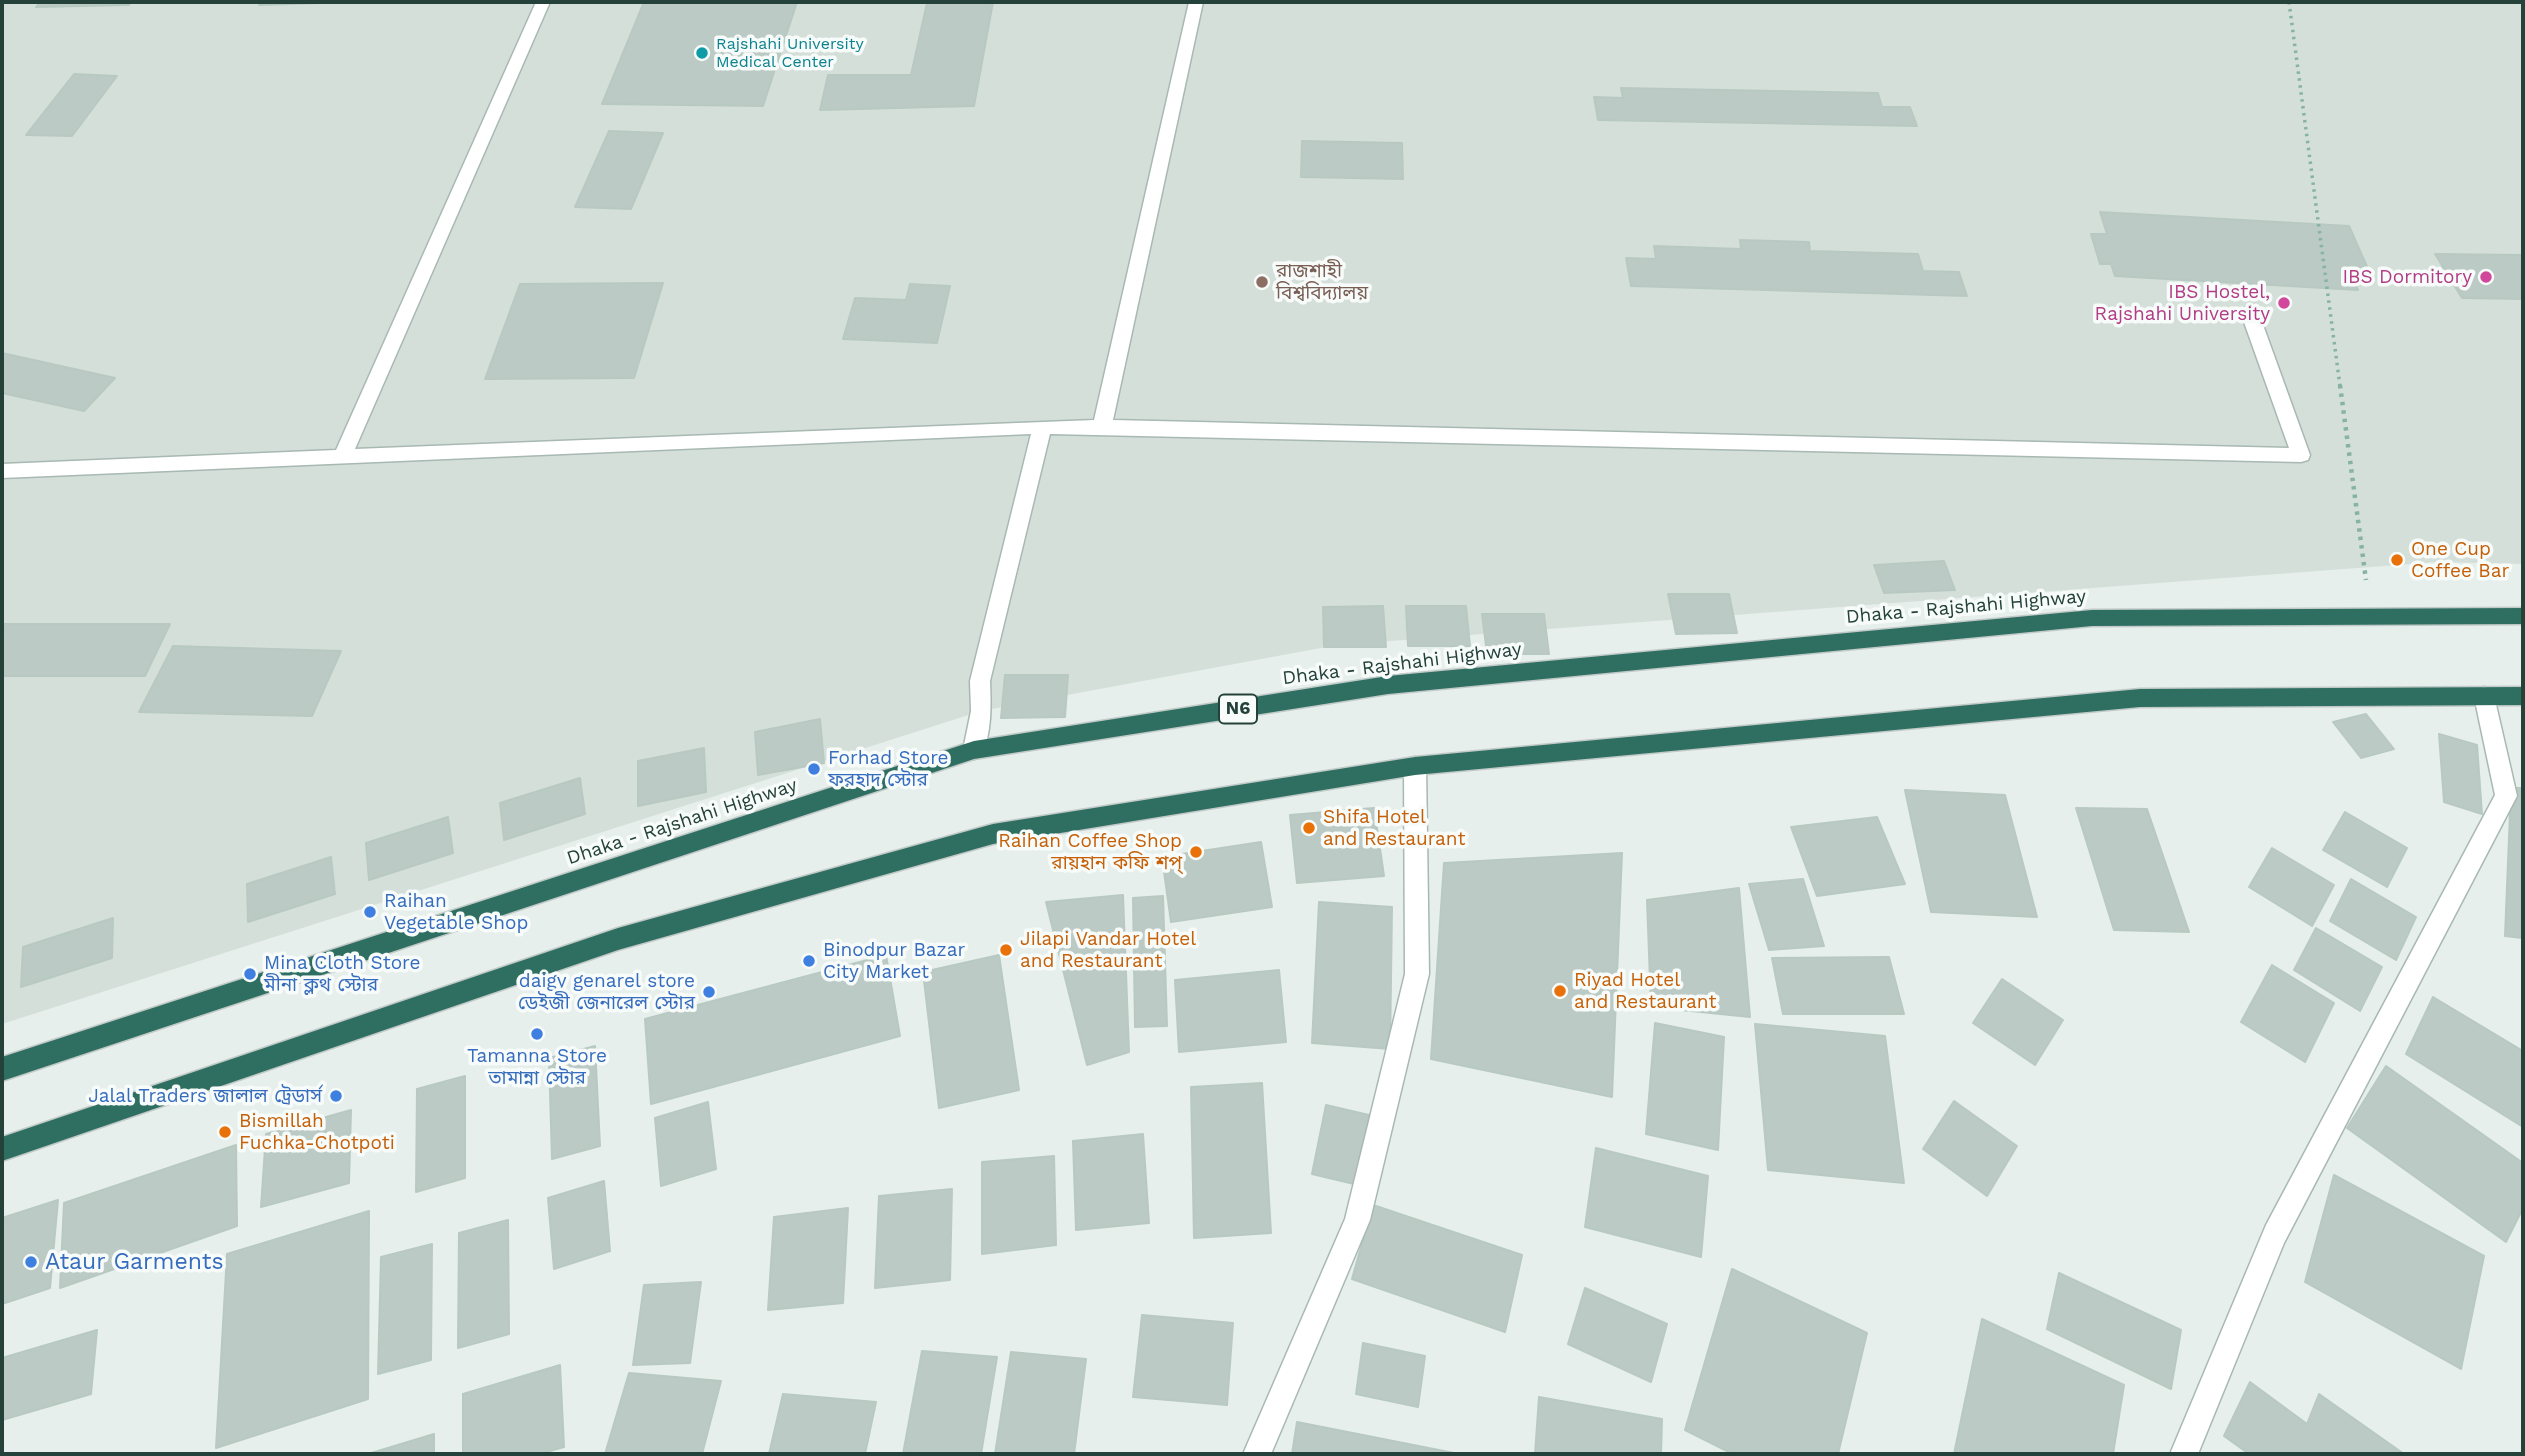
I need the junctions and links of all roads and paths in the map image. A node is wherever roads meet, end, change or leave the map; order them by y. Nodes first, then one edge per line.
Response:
1 (544, 2) edge
2 (1196, 2) edge
3 (2289, 2) edge
4 (2249, 311) dead end
5 (1101, 426) junction
6 (1042, 427) junction
7 (344, 456) junction
8 (2, 471) edge
9 (2523, 616) edge
10 (2371, 617) junction
11 (2484, 696) junction
12 (2523, 696) edge
13 (974, 750) junction
14 (1415, 766) junction
15 (2, 1069) edge
16 (2, 1149) edge
17 (1257, 1454) edge
18 (2184, 1454) edge

1 - 7 street
2 - 5 street
3 - 10 path
4 - 5 street
5 - 6 street
6 - 7 street
6 - 13 street
7 - 8 street
9 - 10 highway, Dhaka - Rajshahi Highway / N6
10 - 13 highway, Dhaka - Rajshahi Highway / N6
11 - 12 highway
11 - 14 highway
11 - 18 street
13 - 15 highway, Dhaka - Rajshahi Highway / N6
14 - 16 highway
14 - 17 street

